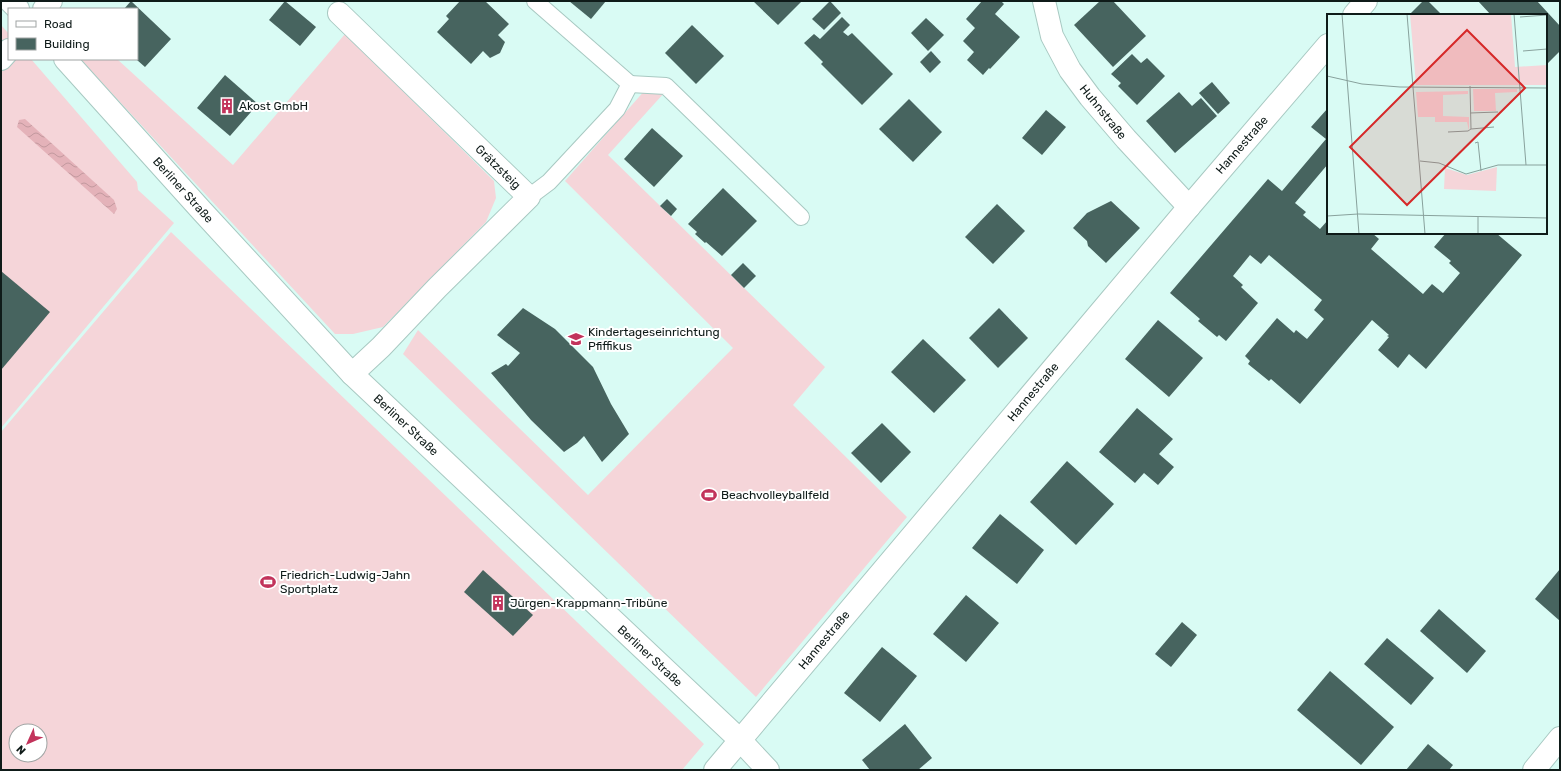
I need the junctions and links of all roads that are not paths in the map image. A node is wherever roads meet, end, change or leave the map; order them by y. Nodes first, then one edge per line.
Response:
1 (535, 1) edge
2 (1044, 1) edge
3 (1366, 1) edge
4 (339, 13) dead end
5 (1355, 14) edge
6 (1327, 46) edge
7 (8, 51) edge
8 (1, 59) edge
9 (66, 60) edge
10 (630, 84) junction
11 (529, 197) junction
12 (1189, 207) junction
13 (801, 217) dead end
14 (352, 374) junction
15 (1560, 738) edge
16 (740, 740) junction
17 (715, 770) edge
18 (768, 770) edge
19 (1534, 770) edge

1 - 10 lane
2 - 12 street, Huhnstraße
3 - 5 street
4 - 11 street, Grätzsteig
6 - 12 street, Hannestraße
7 - 8 street
9 - 14 street, Berliner Straße
10 - 11 lane
10 - 13 lane
11 - 14 street, Grätzsteig
12 - 16 street, Hannestraße
14 - 16 street, Berliner Straße
15 - 19 street
16 - 17 street, Hannestraße
16 - 18 street, Berliner Straße

